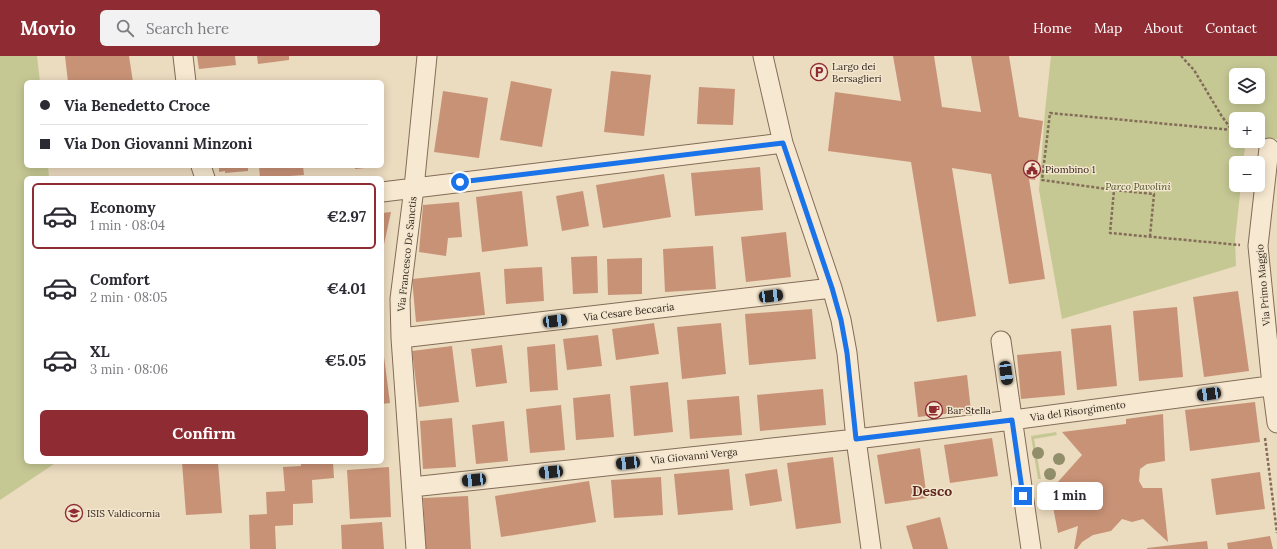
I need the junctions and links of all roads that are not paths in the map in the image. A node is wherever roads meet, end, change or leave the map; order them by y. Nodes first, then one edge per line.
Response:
1 (183, 56) edge
2 (427, 56) edge
3 (764, 56) edge
4 (186, 80) edge
5 (783, 143) junction
6 (1269, 148) dead end
7 (414, 188) junction
8 (384, 192) edge
9 (832, 288) junction
10 (401, 338) junction
11 (1002, 341) dead end
12 (1274, 385) edge
13 (1012, 420) junction
14 (1271, 427) edge
15 (856, 439) junction
16 (412, 487) junction
17 (416, 549) edge
18 (871, 549) edge
19 (1031, 549) edge

1 - 4 street
2 - 7 street, Via Francesco De Sanctis
3 - 5 street
5 - 7 street
5 - 9 street
6 - 12 street, Via Primo Maggio
7 - 8 street
7 - 10 street, Via Francesco De Sanctis
9 - 10 street, Via Cesare Beccaria
9 - 15 street
10 - 16 street, Via Francesco De Sanctis
11 - 13 street
12 - 13 street, Via del Risorgimento
12 - 14 street, Via Primo Maggio
13 - 15 street, Via del Risorgimento
13 - 19 street
15 - 16 street, Via Giovanni Verga
15 - 18 street
16 - 17 street, Via Francesco De Sanctis

